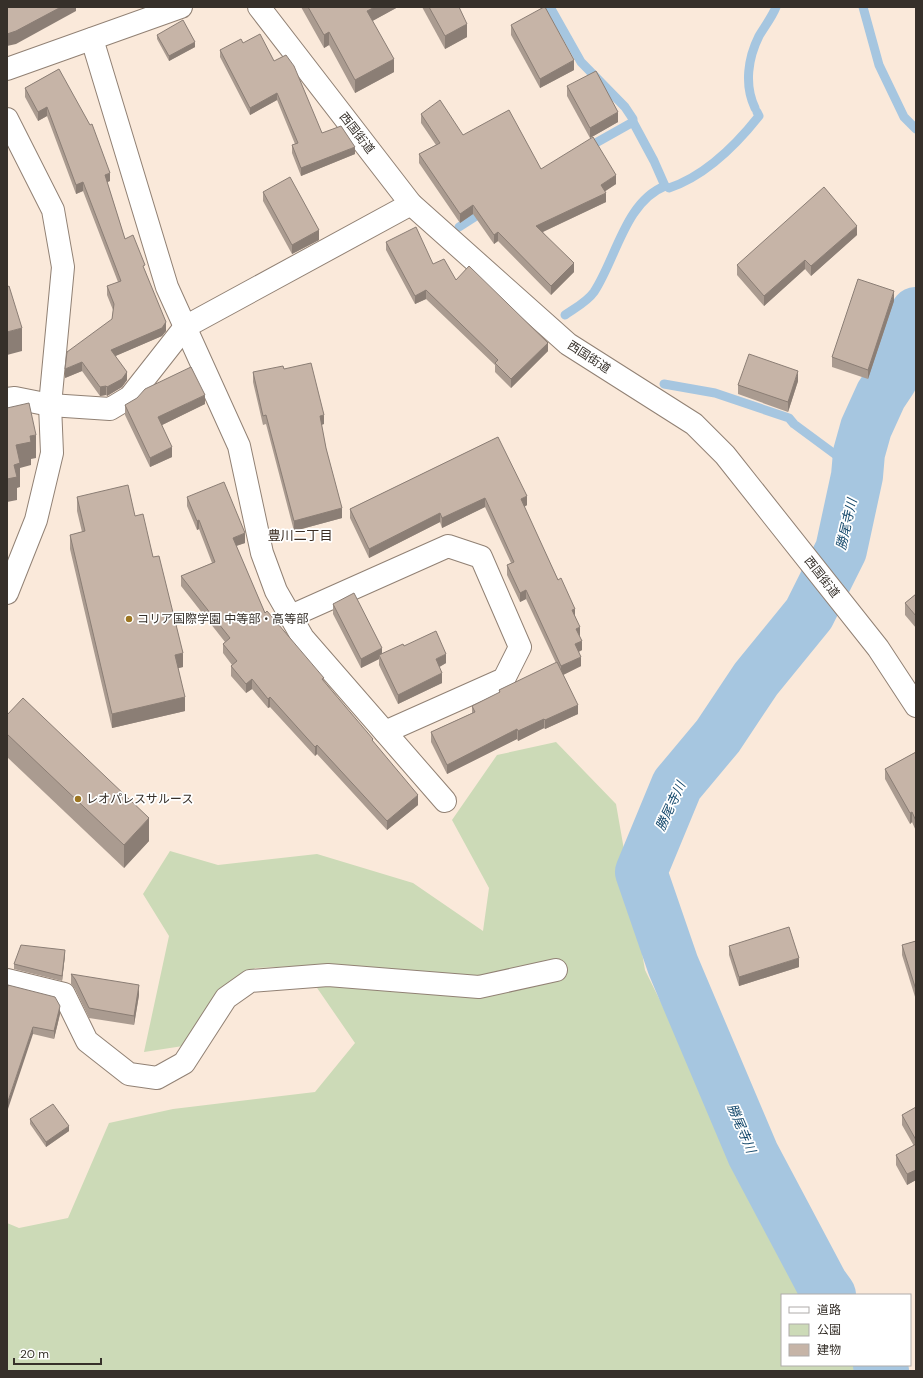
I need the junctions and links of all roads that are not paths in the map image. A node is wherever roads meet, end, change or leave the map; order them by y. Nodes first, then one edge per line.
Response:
1 (181, 7) edge
2 (259, 7) edge
3 (152, 12) edge
4 (92, 38) junction
5 (7, 69) edge
6 (7, 119) edge
7 (411, 204) junction
8 (185, 327) junction
9 (7, 399) edge
10 (50, 405) junction
11 (7, 593) edge
12 (291, 616) junction
13 (916, 706) edge
14 (385, 732) junction
15 (444, 800) dead end
16 (556, 970) dead end
17 (7, 980) edge

1 - 3 street
2 - 7 street, 西国街道
3 - 4 street
4 - 5 street
4 - 8 street
6 - 10 street
7 - 8 street
7 - 13 street, 西国街道
8 - 10 street
8 - 12 street
9 - 10 street
10 - 11 street
12 - 14 street
12 - 14 street
14 - 15 street
16 - 17 street

